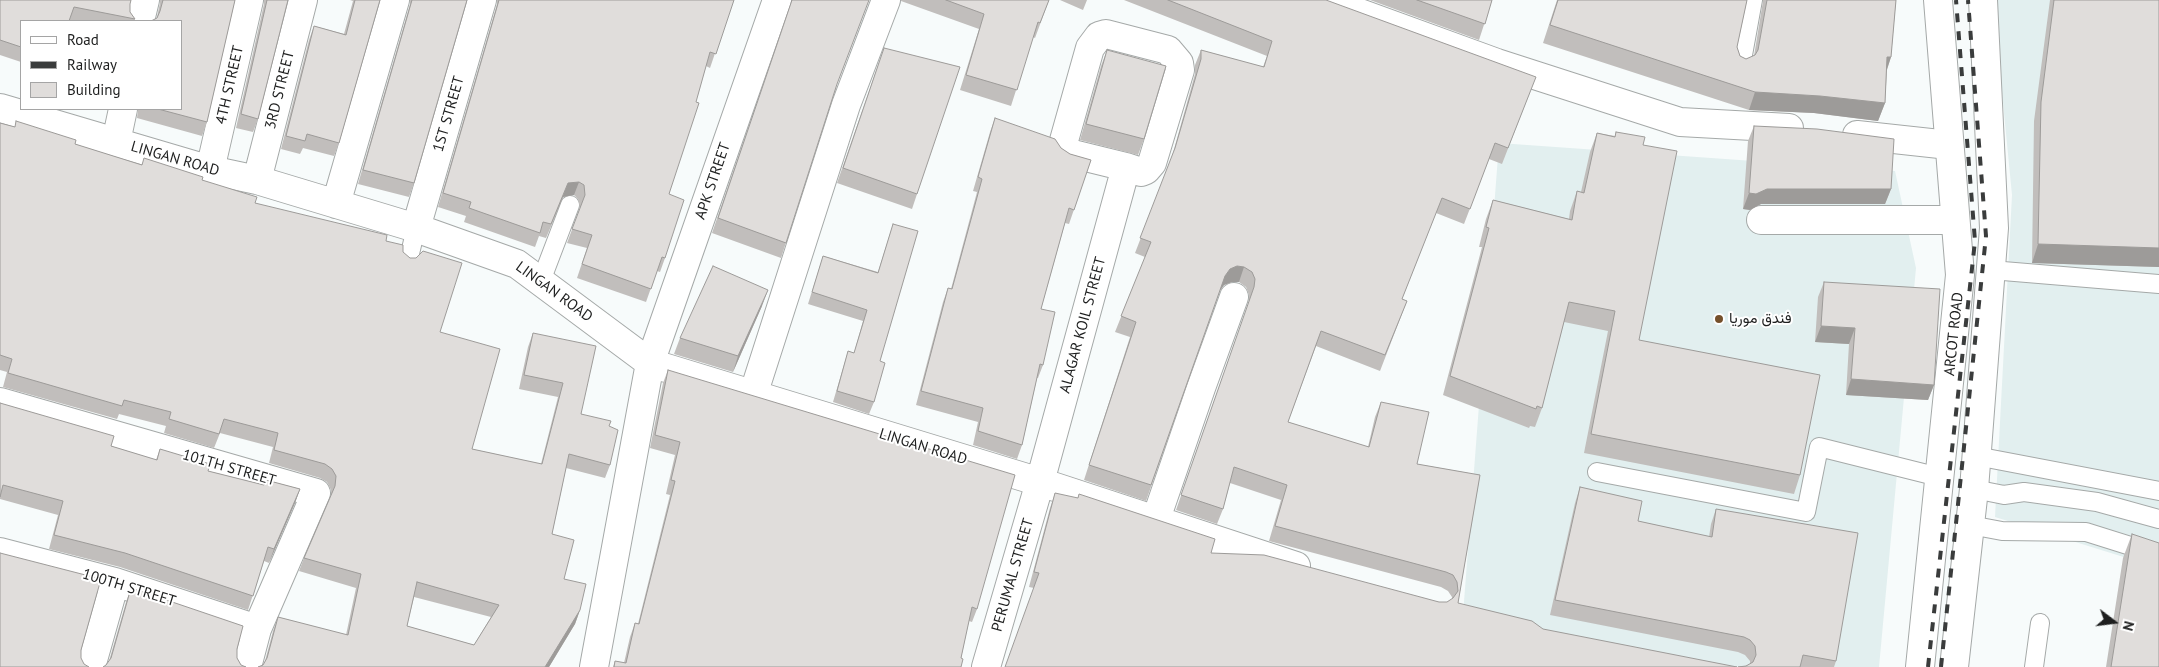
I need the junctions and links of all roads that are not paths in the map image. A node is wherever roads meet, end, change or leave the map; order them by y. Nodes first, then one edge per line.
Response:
1 (145, 0) edge
2 (249, 0) edge
3 (303, 0) edge
4 (395, 0) edge
5 (482, 0) edge
6 (777, 0) edge
7 (886, 0) edge
8 (1324, 0) edge
9 (1753, 0) edge
10 (1938, 0) edge
11 (1983, 0) edge
12 (140, 20) edge
13 (1741, 66) edge
14 (0, 108) edge
15 (123, 110) edge
16 (116, 142) junction
17 (1949, 145) junction
18 (1126, 167) junction
19 (210, 170) junction
20 (258, 180) junction
21 (336, 204) junction
22 (570, 205) dead end
23 (1760, 220) dead end
24 (1955, 220) junction
25 (416, 228) junction
26 (408, 262) edge
27 (1991, 270) junction
28 (541, 281) junction
29 (2159, 284) edge
30 (1234, 298) dead end
31 (650, 363) junction
32 (754, 395) junction
33 (0, 402) edge
34 (1976, 456) junction
35 (1597, 472) dead end
36 (1939, 477) junction
37 (1040, 482) junction
38 (1974, 488) junction
39 (2159, 492) edge
40 (2159, 518) edge
41 (1156, 520) junction
42 (1970, 525) junction
43 (0, 552) edge
44 (2159, 555) edge
45 (1316, 571) edge
46 (115, 582) junction
47 (2040, 623) dead end
48 (257, 629) junction
49 (91, 667) edge
50 (247, 667) edge
51 (594, 667) edge
52 (986, 667) edge
53 (1920, 667) edge
54 (1954, 667) edge
55 (2034, 667) edge

1 - 12 street
2 - 19 street, 4TH STREET
3 - 20 street, 3RD STREET
4 - 21 street
5 - 25 street, 1ST STREET
6 - 31 street, APK STREET
7 - 32 street
8 - 17 street
9 - 13 lane
10 - 17 street, ARCOT ROAD
11 - 27 street, ARCOT ROAD
14 - 16 street, LINGAN ROAD
15 - 16 street
16 - 19 street, LINGAN ROAD
17 - 24 street, ARCOT ROAD
18 - 18 street
18 - 37 street, ALAGAR KOIL STREET
19 - 20 street, LINGAN ROAD
20 - 21 street, LINGAN ROAD
21 - 25 street, LINGAN ROAD
22 - 28 lane
23 - 24 street
24 - 36 street, ARCOT ROAD
25 - 26 lane
25 - 28 street, LINGAN ROAD
27 - 29 lane
27 - 34 street, ARCOT ROAD
28 - 31 street, LINGAN ROAD
30 - 41 street
31 - 32 street, LINGAN ROAD
31 - 51 street, APK STREET
32 - 37 street, LINGAN ROAD
33 - 48 street, 101TH STREET
34 - 38 street, ARCOT ROAD
34 - 39 lane
35 - 36 lane
36 - 53 street, ARCOT ROAD
37 - 41 street, LINGAN ROAD
37 - 52 street, PERUMAL STREET
38 - 40 lane
38 - 42 street, ARCOT ROAD
41 - 45 street, LINGAN ROAD
42 - 44 lane
42 - 54 street, ARCOT ROAD
43 - 46 street, 100TH STREET
46 - 48 street, 100TH STREET
46 - 49 street
47 - 55 lane
48 - 50 street

